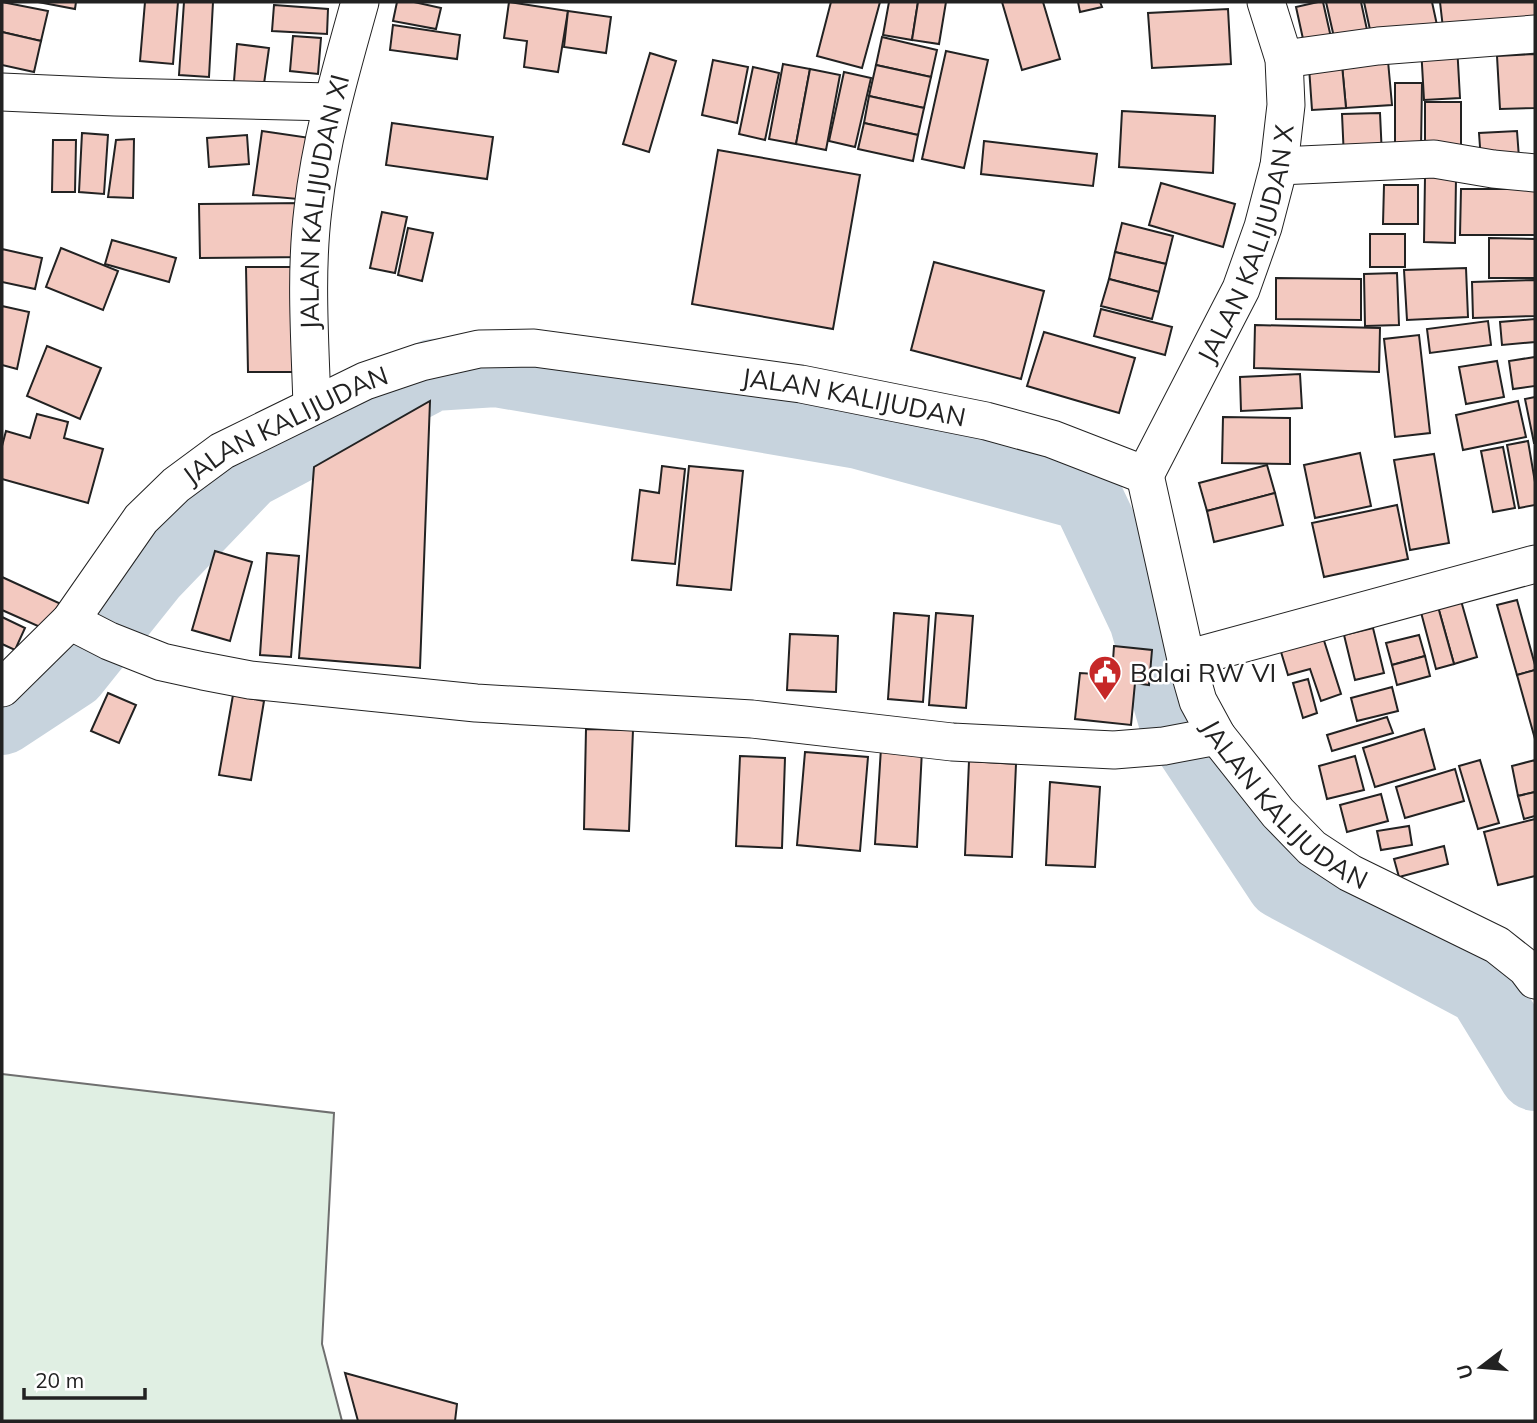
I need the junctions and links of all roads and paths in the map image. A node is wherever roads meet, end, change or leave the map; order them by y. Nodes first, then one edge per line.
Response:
1 (360, 2) edge
2 (1266, 2) edge
3 (1535, 34) edge
4 (1284, 59) junction
5 (2, 92) edge
6 (331, 102) junction
7 (1279, 166) junction
8 (1535, 173) edge
9 (312, 406) junction
10 (1145, 475) junction
11 (1535, 565) edge
12 (87, 630) junction
13 (1186, 659) junction
14 (2, 688) edge
15 (1193, 741) junction
16 (1535, 980) edge

1 - 6 street, JALAN KALIJUDAN XI
2 - 4 street, JALAN KALIJUDAN X
3 - 4 street
4 - 7 street, JALAN KALIJUDAN X
5 - 6 street
6 - 9 street, JALAN KALIJUDAN XI
7 - 8 street
7 - 10 street, JALAN KALIJUDAN X
9 - 10 street, JALAN KALIJUDAN
9 - 12 street, JALAN KALIJUDAN
10 - 13 street, JALAN KALIJUDAN
11 - 13 street
12 - 14 street, JALAN KALIJUDAN
12 - 15 street
13 - 15 street, JALAN KALIJUDAN
15 - 16 street, JALAN KALIJUDAN

